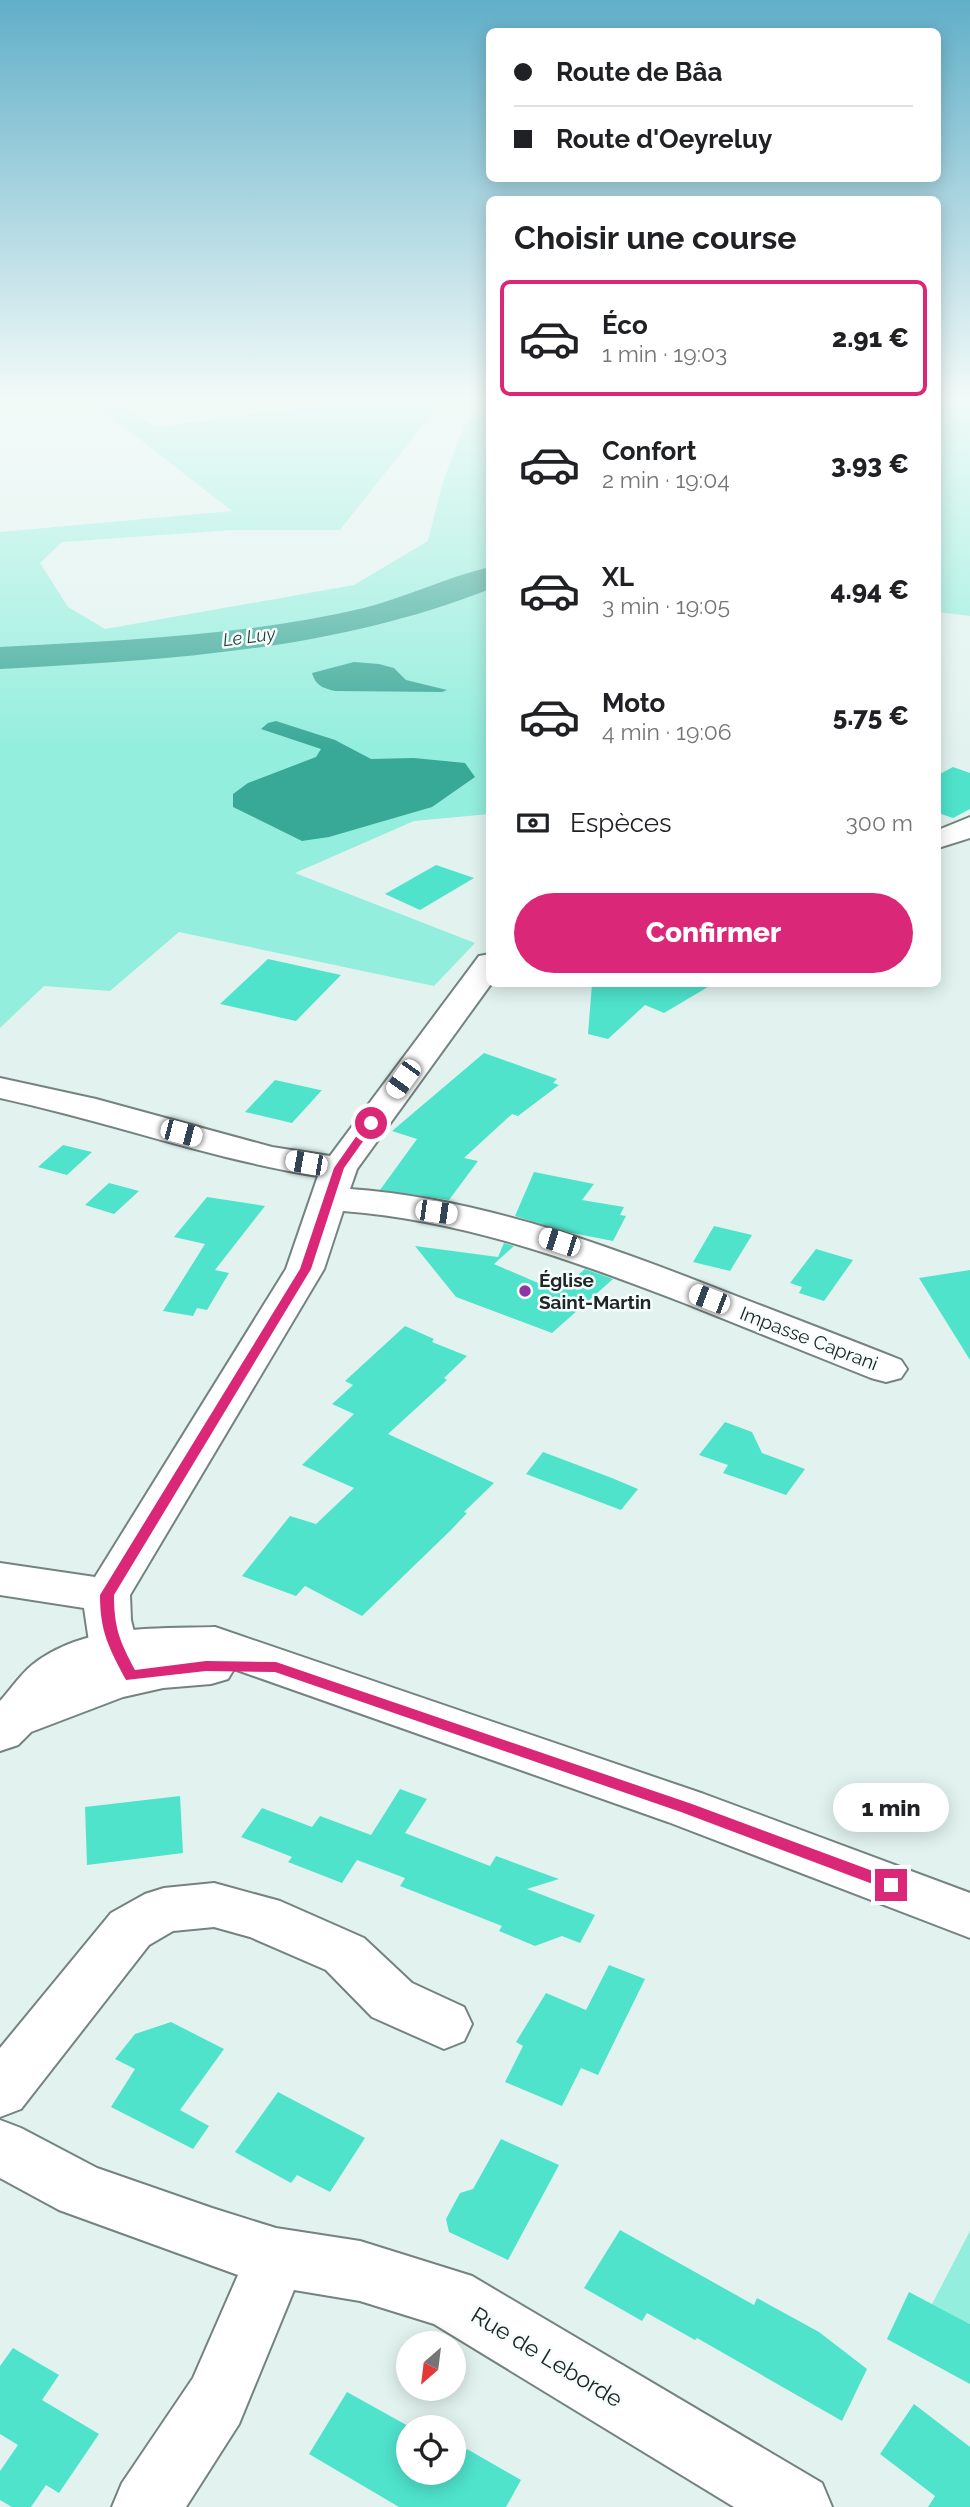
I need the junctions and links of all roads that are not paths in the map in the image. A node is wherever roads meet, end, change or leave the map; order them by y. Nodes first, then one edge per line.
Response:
1 (970, 826) edge
2 (941, 838) edge
3 (486, 969) edge
4 (0, 1088) edge
5 (334, 1183) junction
6 (886, 1369) dead end
7 (0, 1579) edge
8 (107, 1595) junction
9 (122, 1662) junction
10 (6, 1727) edge
11 (970, 1916) edge
12 (444, 2024) dead end
13 (0, 2091) edge
14 (0, 2147) edge
15 (276, 2258) junction
16 (146, 2507) edge
17 (798, 2507) edge

1 - 2 street
3 - 5 street
4 - 5 street, Impasse Caprani
5 - 6 street, Impasse Caprani
5 - 8 street
7 - 8 street
8 - 9 street
9 - 10 street
9 - 11 street
12 - 13 street
14 - 15 street, Rue de Leborde
15 - 16 street
15 - 17 street, Rue de Leborde

